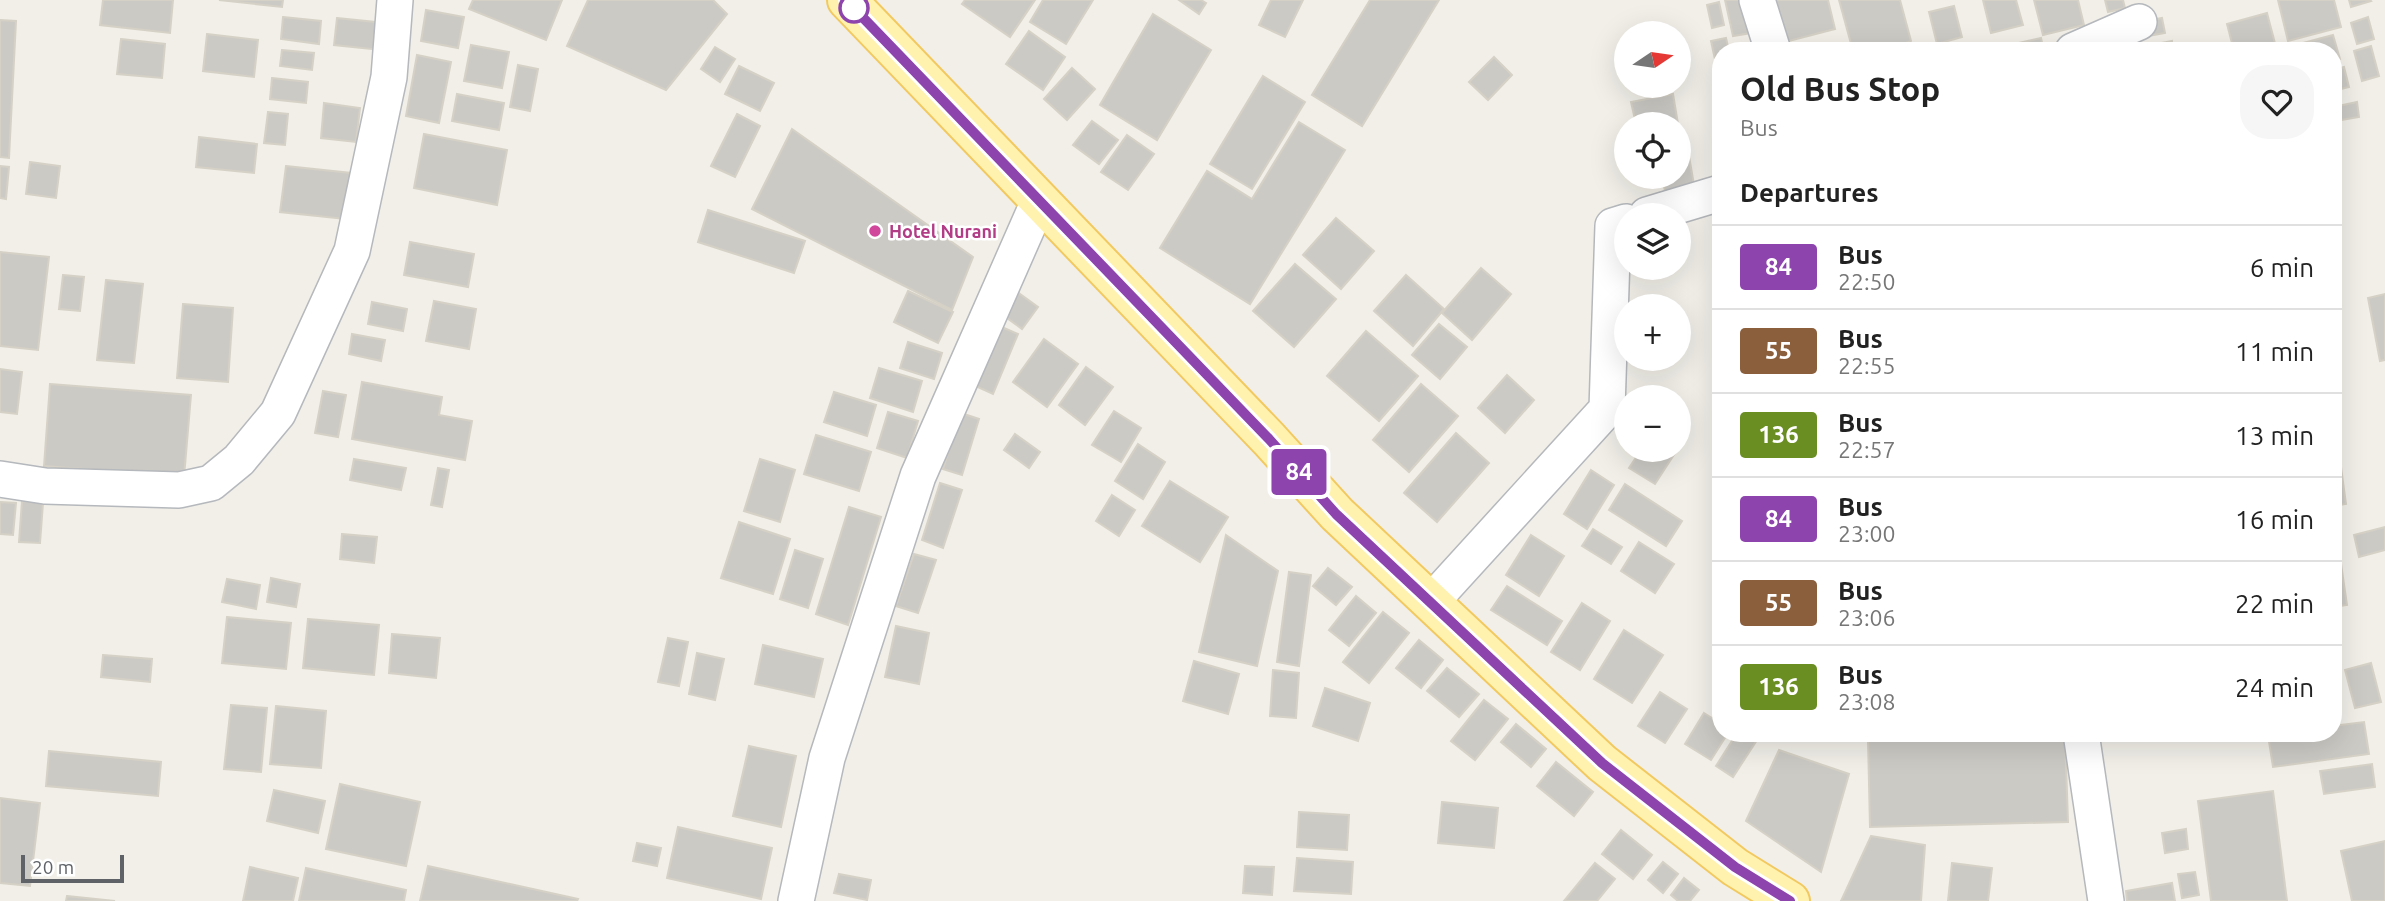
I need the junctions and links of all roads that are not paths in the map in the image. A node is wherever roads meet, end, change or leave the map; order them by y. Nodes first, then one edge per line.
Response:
1 (395, 0) edge
2 (846, 0) edge
3 (1757, 0) edge
4 (2139, 22) dead end
5 (1770, 42) edge
6 (2093, 42) edge
7 (1712, 195) edge
8 (1039, 201) junction
9 (1687, 203) edge
10 (1614, 226) edge
11 (0, 479) edge
12 (1431, 602) junction
13 (2082, 742) edge
14 (796, 901) edge
15 (1790, 901) edge
16 (2106, 901) edge

1 - 11 street
2 - 8 main road
3 - 5 street
4 - 6 street
7 - 9 street
8 - 12 main road
8 - 14 street
10 - 12 street
12 - 15 main road
13 - 16 street

